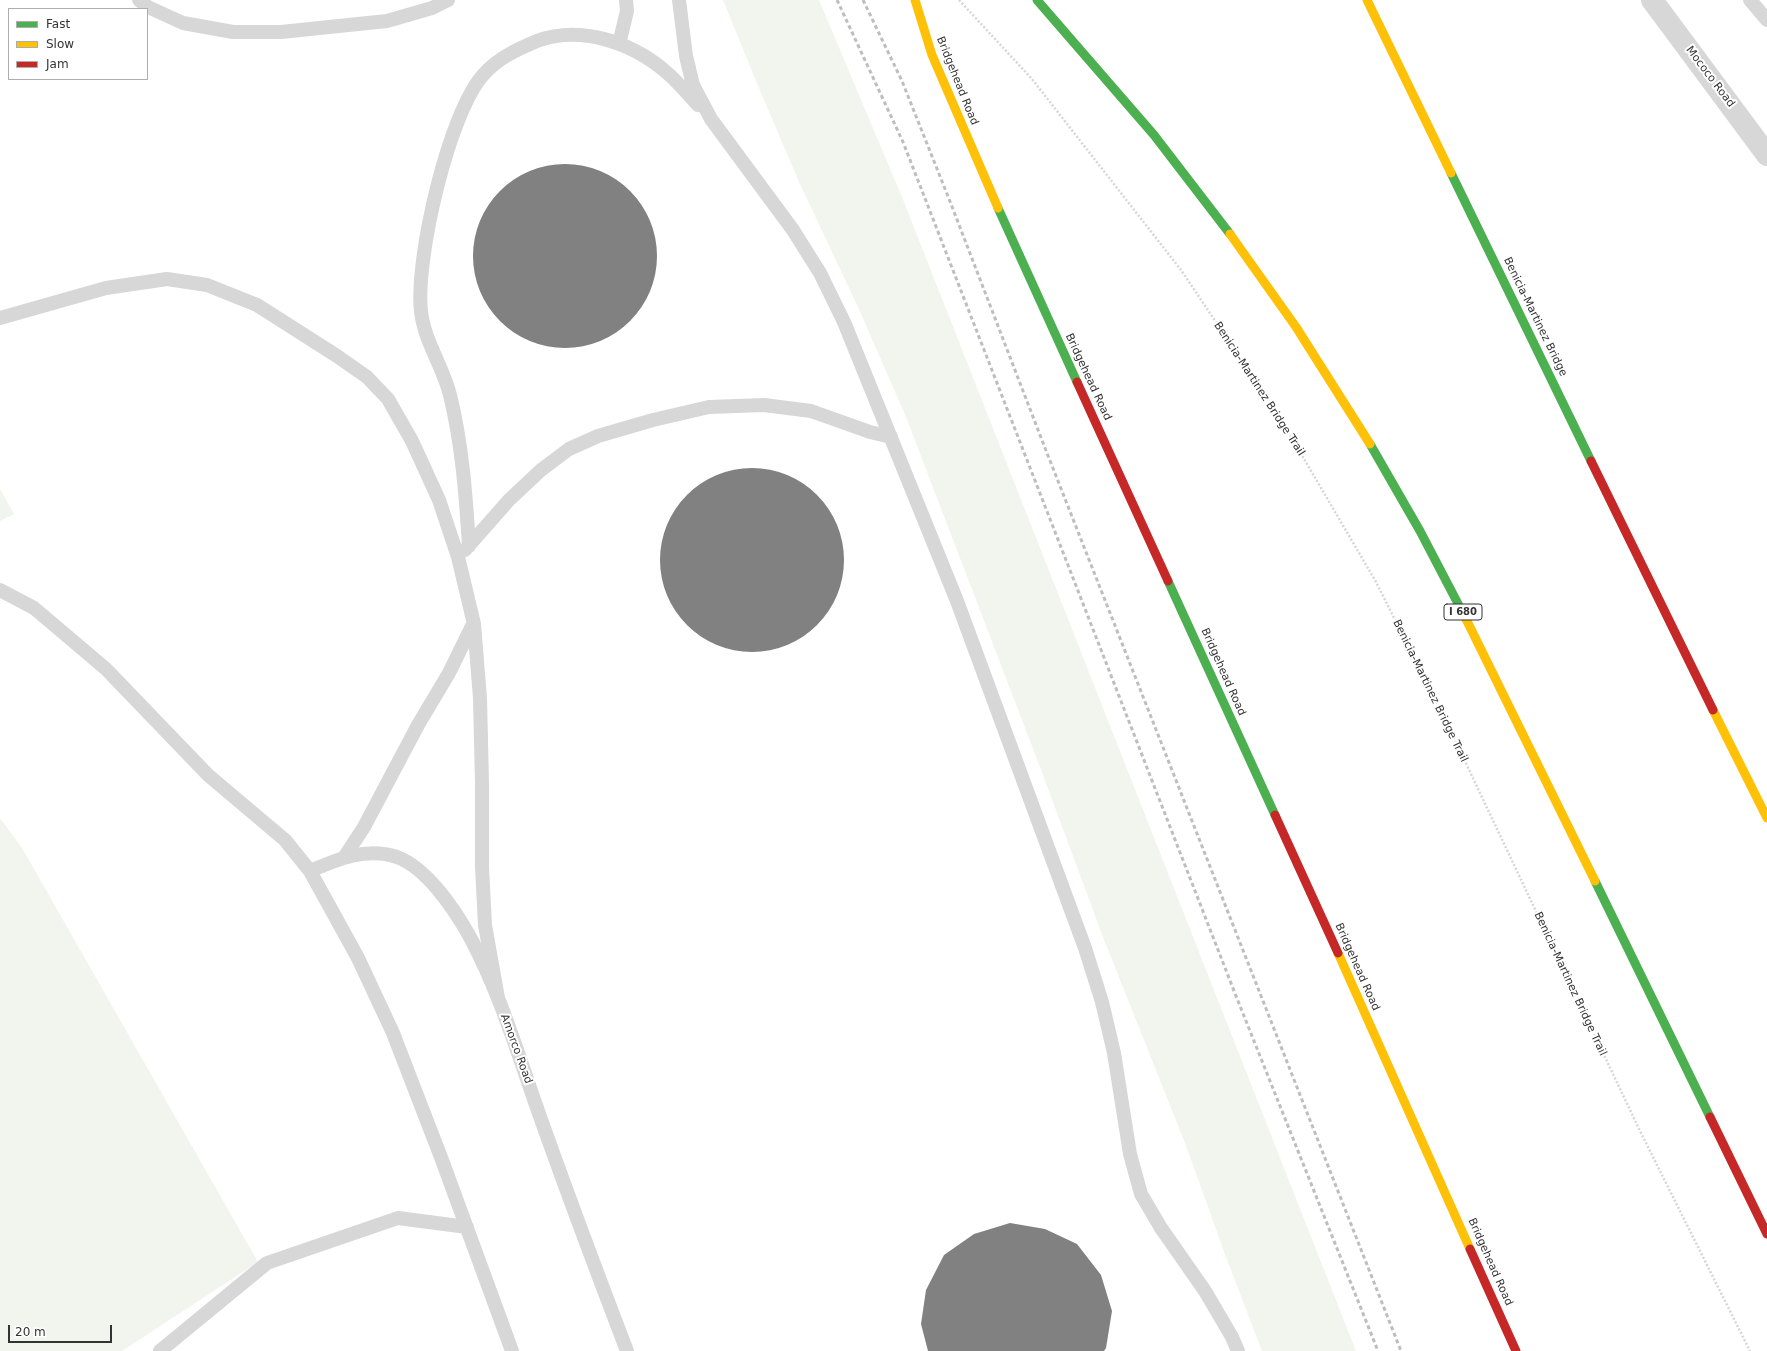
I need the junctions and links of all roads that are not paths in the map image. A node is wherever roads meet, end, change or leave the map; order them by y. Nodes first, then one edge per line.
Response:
1 (139, 0) edge
2 (448, 0) edge
3 (626, 0) edge
4 (679, 0) edge
5 (915, 0) edge
6 (1037, 0) edge
7 (1367, 0) edge
8 (1652, 0) edge
9 (1750, 0) edge
10 (1767, 20) edge
11 (619, 44) junction
12 (711, 119) junction
13 (1767, 155) edge
14 (0, 318) edge
15 (891, 437) junction
16 (469, 546) junction
17 (458, 557) junction
18 (0, 590) edge
19 (474, 624) junction
20 (1767, 818) edge
21 (345, 856) junction
22 (310, 871) junction
23 (498, 998) junction
24 (466, 1227) junction
25 (1767, 1234) edge
26 (160, 1351) edge
27 (512, 1351) edge
28 (627, 1351) edge
29 (1238, 1351) edge
30 (1516, 1351) edge

1 - 2 lane
3 - 11 lane
4 - 12 lane
5 - 30 main road, Bridgehead Road
6 - 25 main road, I 680
7 - 20 main road, Benicia-Martinez Bridge
8 - 13 street, Mococo Road
9 - 10 lane
11 - 12 lane
11 - 16 lane
12 - 15 lane
14 - 17 lane
15 - 16 lane
15 - 29 lane
16 - 17 lane
17 - 19 lane
18 - 22 lane
19 - 21 lane
19 - 23 lane
21 - 22 lane, Amorco Road
21 - 23 lane, Amorco Road
22 - 24 lane
23 - 28 lane, Amorco Road
24 - 26 lane
24 - 27 lane

